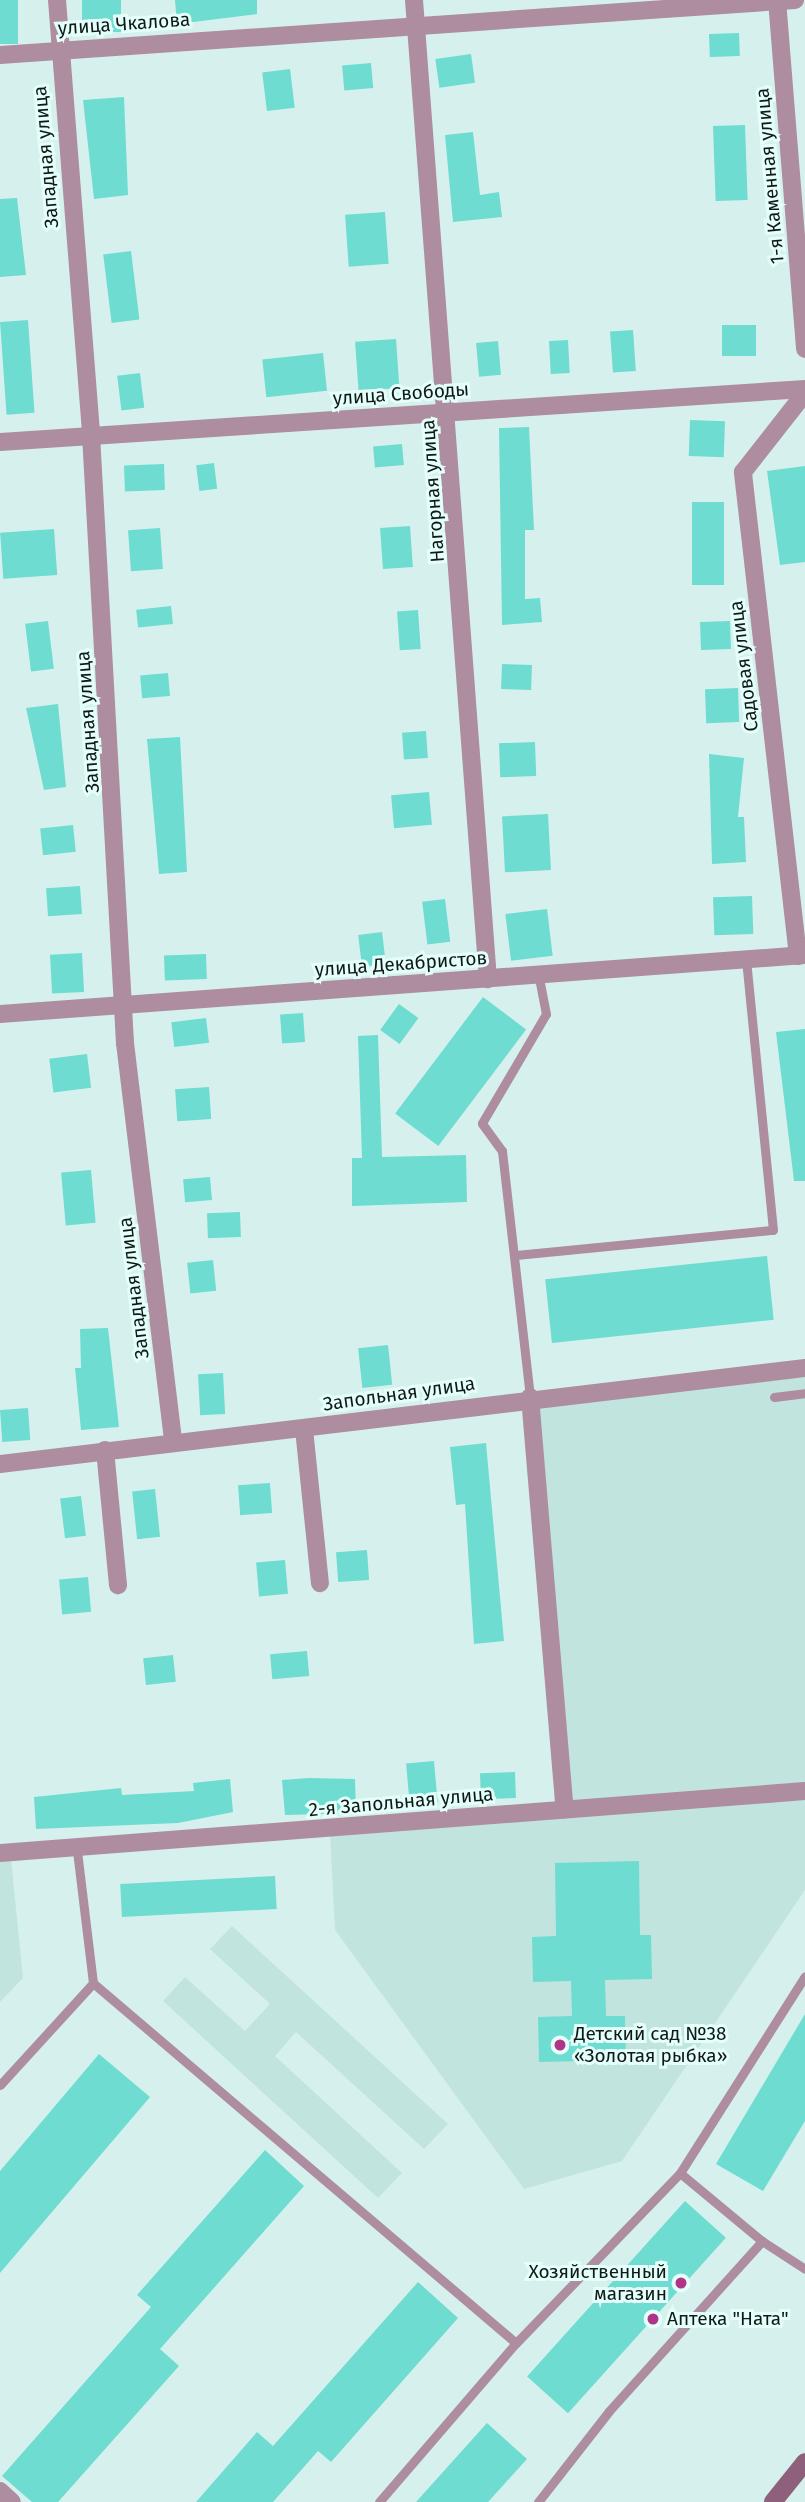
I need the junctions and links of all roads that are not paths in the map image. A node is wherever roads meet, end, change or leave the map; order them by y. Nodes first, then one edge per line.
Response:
1 (57, 0) edge
2 (414, 0) edge
3 (783, 0) edge
4 (417, 24) junction
5 (58, 50) junction
6 (0, 55) edge
7 (805, 349) edge
8 (805, 391) edge
9 (448, 412) junction
10 (91, 435) junction
11 (0, 442) edge
12 (803, 958) edge
13 (746, 960) junction
14 (539, 977) junction
15 (488, 979) junction
16 (126, 1004) junction
17 (0, 1014) edge
18 (516, 1255) junction
19 (805, 1368) edge
20 (805, 1393) edge
21 (774, 1396) dead end
22 (530, 1397) junction
23 (304, 1429) junction
24 (173, 1439) junction
25 (105, 1450) junction
26 (0, 1464) edge
27 (320, 1583) dead end
28 (118, 1585) dead end
29 (805, 1791) edge
30 (565, 1810) junction
31 (77, 1850) junction
32 (0, 1853) edge
33 (805, 1976) edge
34 (93, 1983) junction
35 (0, 2085) edge
36 (680, 2173) junction
37 (762, 2241) junction
38 (805, 2269) edge
39 (516, 2343) junction
40 (805, 2462) edge
41 (0, 2491) edge
42 (12, 2502) edge
43 (379, 2502) edge
44 (538, 2502) edge
45 (773, 2502) edge

1 - 5 street, Западная улица
2 - 4 street, Нагорная улица
3 - 4 street, улица Чкалова
3 - 7 street, 1-я Каменная улица
4 - 5 street, улица Чкалова
4 - 9 street, Нагорная улица
5 - 6 street, улица Чкалова
5 - 10 street, Западная улица
8 - 9 street, улица Свободы
8 - 12 street, Садовая улица
9 - 10 street, улица Свободы
9 - 15 street, Нагорная улица
10 - 11 street, улица Свободы
10 - 16 street, Западная улица
12 - 13 street, улица Декабристов
13 - 14 street, улица Декабристов
13 - 18 lane
14 - 15 street, улица Декабристов
14 - 18 lane
15 - 16 street, улица Декабристов
16 - 17 street, улица Декабристов
16 - 24 street, Западная улица
18 - 22 lane
19 - 22 street, Запольная улица
20 - 21 lane
22 - 23 street, Запольная улица
22 - 30 street
23 - 24 street, Запольная улица
23 - 27 street
24 - 25 street, Запольная улица
25 - 26 street, Запольная улица
25 - 28 street
29 - 30 street, 2-я Запольная улица
30 - 31 street, 2-я Запольная улица
31 - 32 street, 2-я Запольная улица
31 - 34 lane
33 - 36 lane
34 - 35 lane
34 - 39 lane
36 - 37 lane
36 - 39 lane
37 - 38 lane
37 - 44 lane
39 - 43 lane
40 - 45 main road
41 - 42 street

